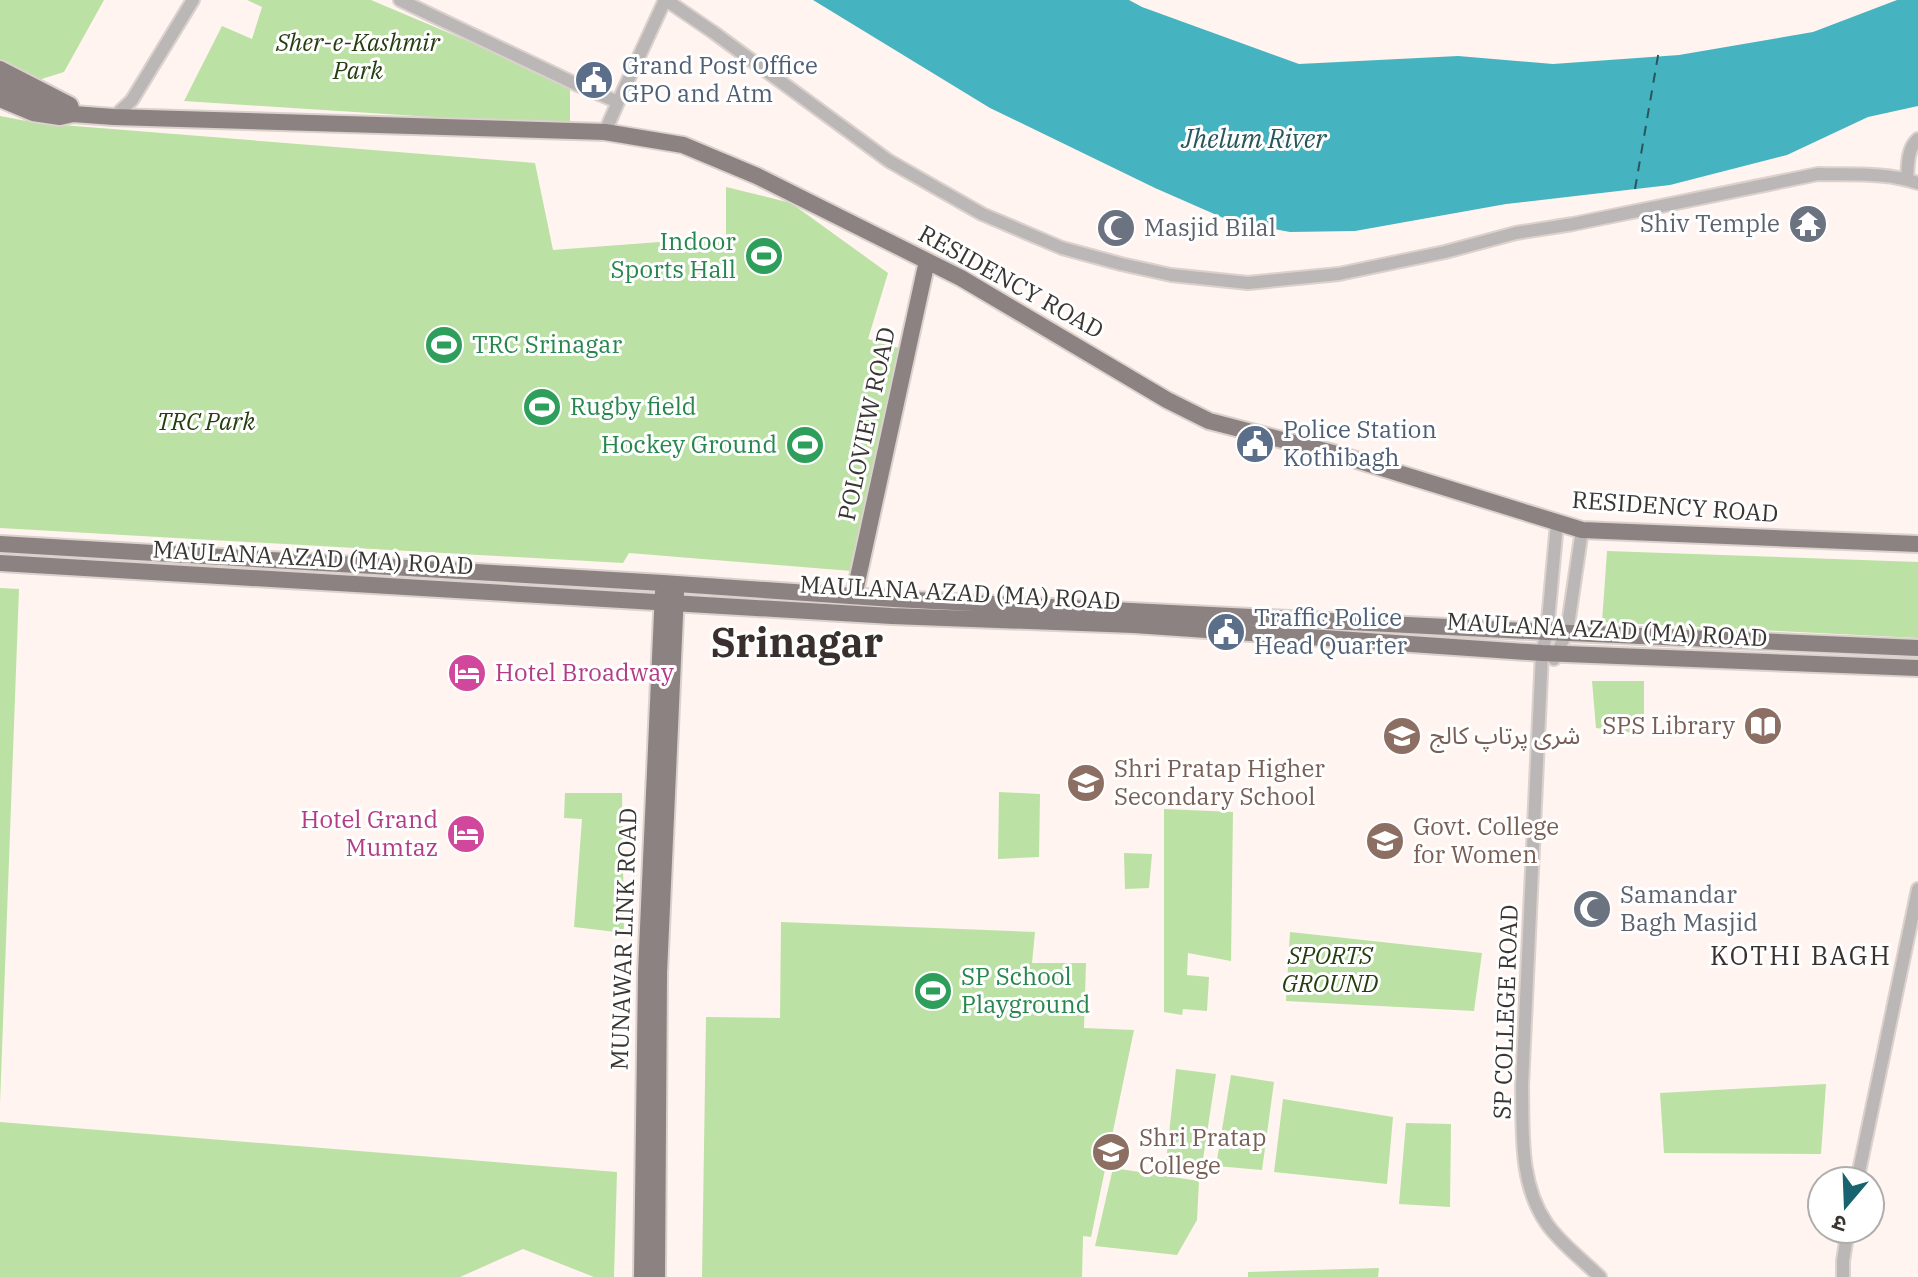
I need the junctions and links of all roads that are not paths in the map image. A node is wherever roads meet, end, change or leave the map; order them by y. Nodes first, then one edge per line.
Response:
1 (193, 0) edge
2 (400, 0) edge
3 (665, 0) edge
4 (0, 69) edge
5 (0, 83) edge
6 (0, 99) edge
7 (618, 102) junction
8 (73, 114) junction
9 (114, 117) junction
10 (605, 132) junction
11 (1918, 139) edge
12 (1912, 181) edge
13 (927, 261) junction
14 (1557, 523) junction
15 (1582, 530) junction
16 (0, 544) edge
17 (1918, 544) edge
18 (0, 563) edge
19 (670, 583) junction
20 (854, 596) junction
21 (668, 602) junction
22 (1547, 632) junction
23 (1567, 632) junction
24 (1918, 648) edge
25 (1550, 653) junction
26 (1918, 668) edge
27 (1918, 889) edge
28 (1915, 926) edge
29 (1860, 1165) edge
30 (1846, 1245) edge
31 (642, 1277) edge
32 (657, 1277) edge
33 (1600, 1277) edge
34 (1843, 1277) edge

1 - 9 street
2 - 7 street
3 - 7 street
3 - 12 street
4 - 8 main road
5 - 8 main road
6 - 8 main road, RESIDENCY ROAD
7 - 10 street
8 - 9 main road, RESIDENCY ROAD
9 - 10 main road, RESIDENCY ROAD
10 - 13 main road, RESIDENCY ROAD
11 - 12 street
13 - 14 main road, RESIDENCY ROAD
13 - 20 main road, POLOVIEW ROAD
14 - 15 main road, RESIDENCY ROAD
14 - 22 street
15 - 17 main road, RESIDENCY ROAD
15 - 23 street
16 - 19 main road, MAULANA AZAD (MA) ROAD
18 - 21 main road, MAULANA AZAD (MA) ROAD
19 - 20 main road, MAULANA AZAD (MA) ROAD
19 - 21 main road
20 - 22 main road, MAULANA AZAD (MA) ROAD
21 - 25 main road, MAULANA AZAD (MA) ROAD
21 - 31 main road, MUNAWAR LINK ROAD
21 - 32 main road, MUNAWAR LINK ROAD
22 - 23 main road, MAULANA AZAD (MA) ROAD
22 - 25 street
23 - 24 main road, MAULANA AZAD (MA) ROAD
23 - 25 street
25 - 26 main road, MAULANA AZAD (MA) ROAD
25 - 33 street, SP COLLEGE ROAD
27 - 28 street
28 - 29 street
30 - 34 street

